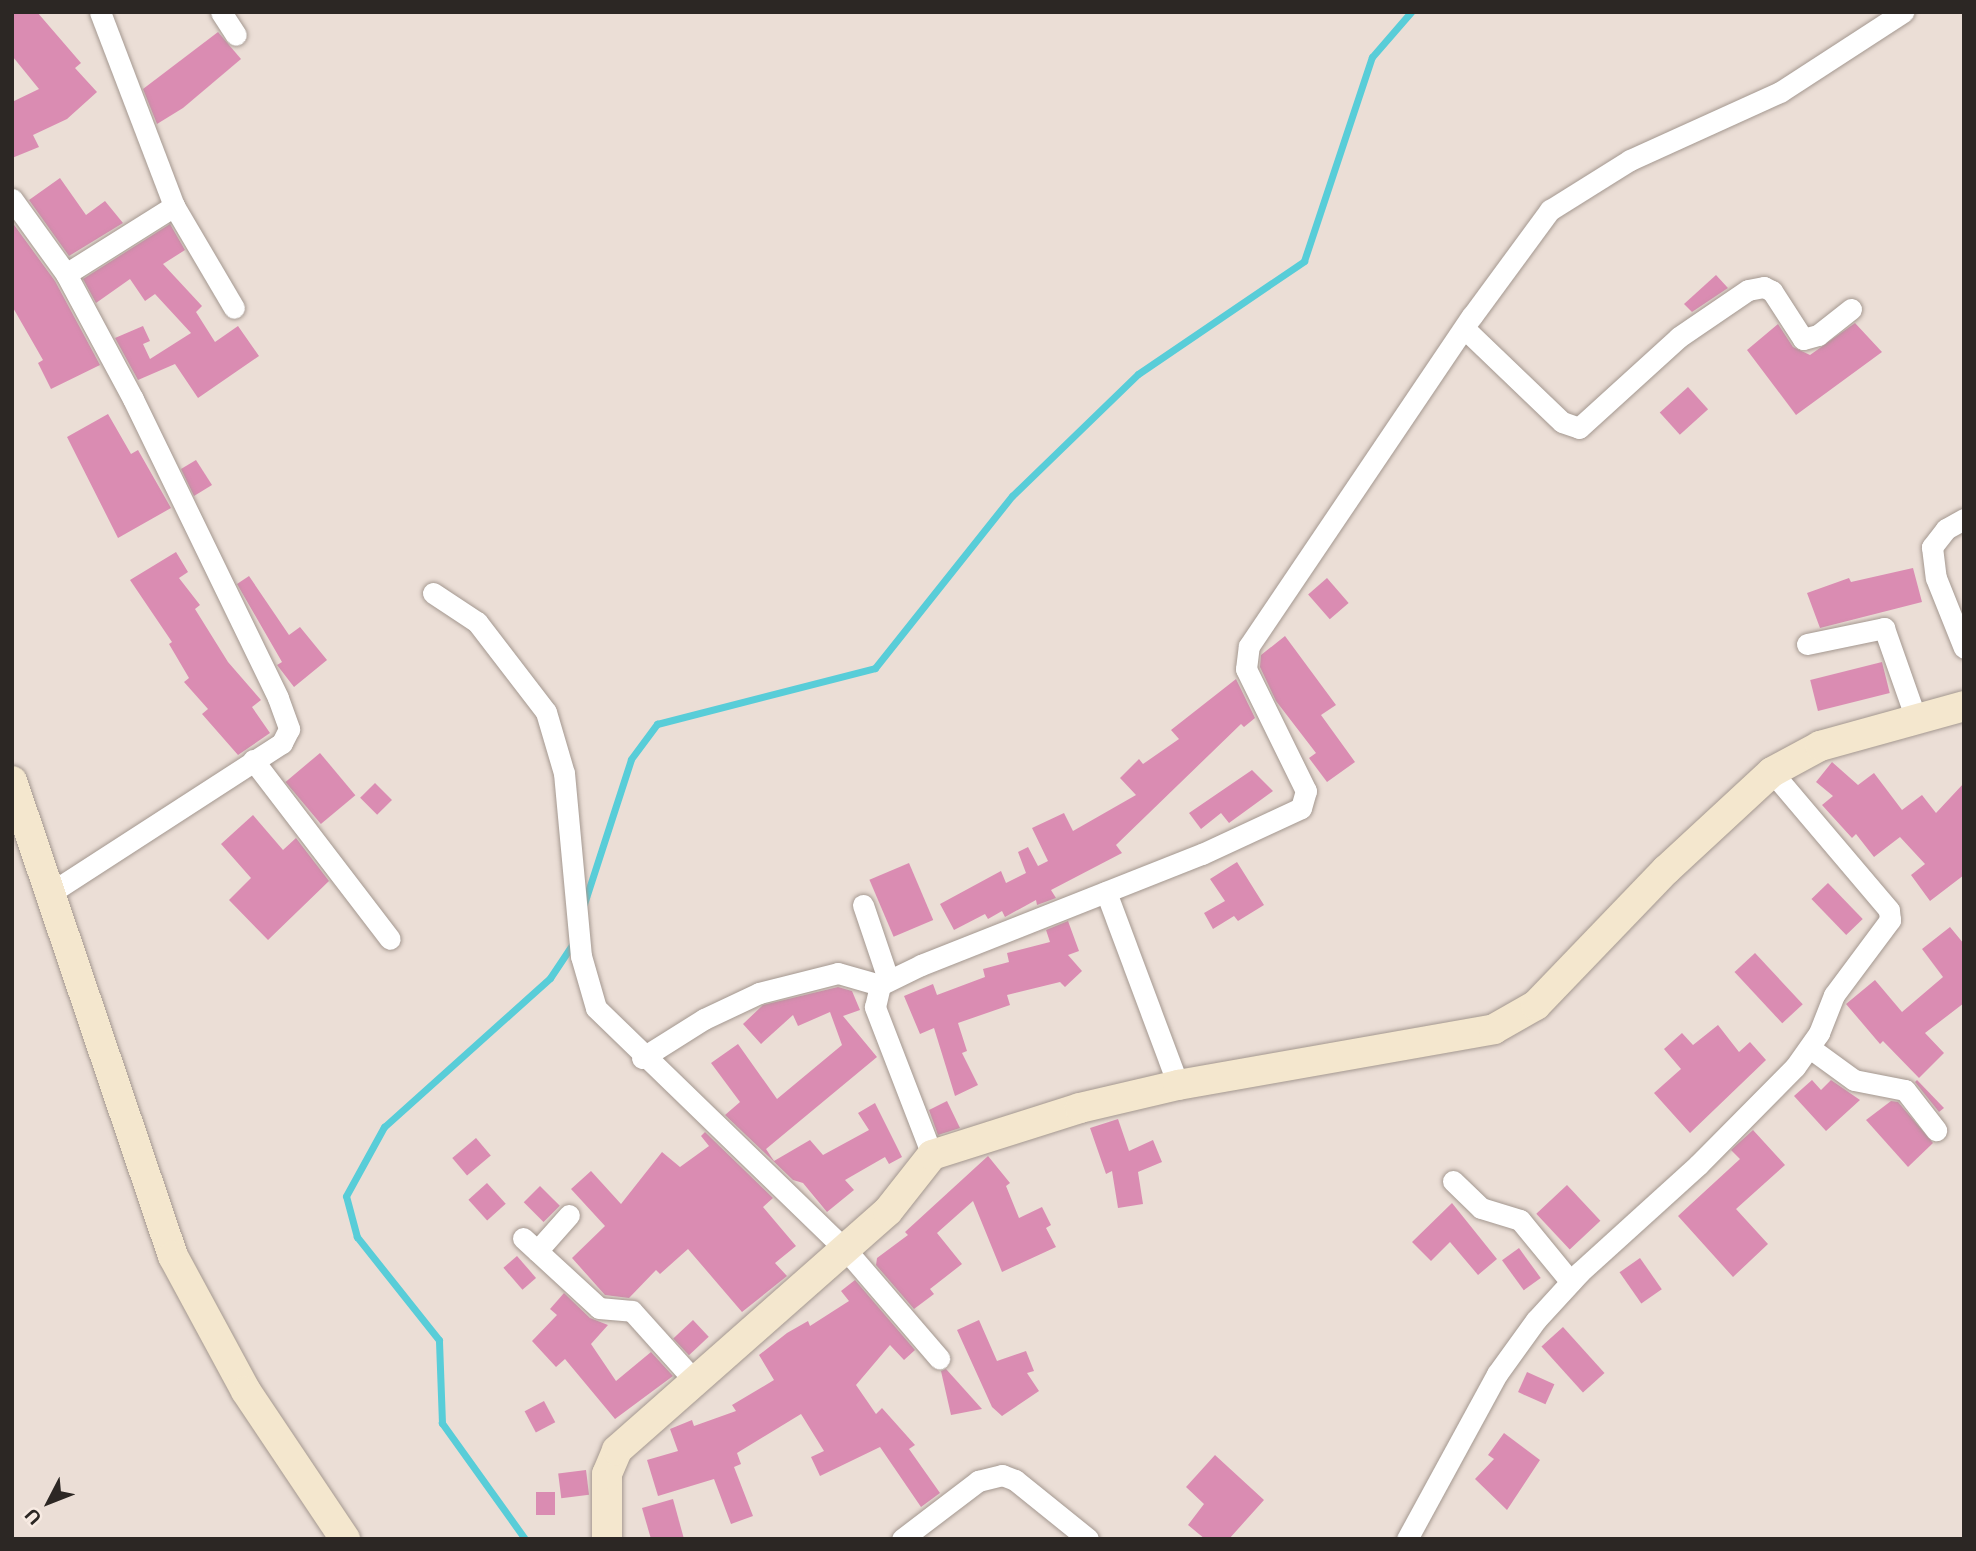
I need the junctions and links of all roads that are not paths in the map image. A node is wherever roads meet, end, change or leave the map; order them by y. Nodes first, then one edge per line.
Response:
1 (100, 12) edge
2 (221, 12) edge
3 (1903, 12) edge
4 (236, 35) dead end
5 (12, 199) edge
6 (174, 206) junction
7 (66, 274) junction
8 (234, 308) dead end
9 (1851, 309) dead end
10 (1465, 328) junction
11 (1964, 519) edge
12 (433, 593) dead end
13 (1807, 644) dead end
14 (1964, 648) edge
15 (1964, 706) edge
16 (1916, 719) junction
17 (253, 760) junction
18 (1772, 772) junction
19 (12, 781) edge
20 (52, 892) junction
21 (1106, 892) junction
22 (863, 905) dead end
23 (390, 939) dead end
24 (884, 982) junction
25 (1810, 1048) junction
26 (642, 1058) junction
27 (1178, 1085) junction
28 (1936, 1130) dead end
29 (932, 1155) junction
30 (1452, 1181) dead end
31 (569, 1215) dead end
32 (846, 1250) junction
33 (1571, 1282) junction
34 (939, 1358) dead end
35 (693, 1379) junction
36 (345, 1539) edge
37 (607, 1539) edge
38 (902, 1539) edge
39 (1088, 1539) edge
40 (1407, 1539) edge

1 - 6 street
2 - 4 street
3 - 10 street
5 - 7 street
6 - 7 street
6 - 8 street
7 - 17 street
9 - 10 street
10 - 21 street
11 - 14 street
12 - 26 street
13 - 16 street
15 - 16 street
16 - 18 street
17 - 20 street
17 - 23 street
18 - 25 street
18 - 27 street
19 - 20 street
20 - 36 street
21 - 24 street
21 - 27 street
22 - 24 street
24 - 26 street
24 - 29 street
25 - 28 street
25 - 33 street
26 - 32 street
27 - 29 street
29 - 32 street
30 - 33 street
31 - 35 street
32 - 34 street
32 - 35 street
33 - 40 street
35 - 37 street
38 - 39 street

